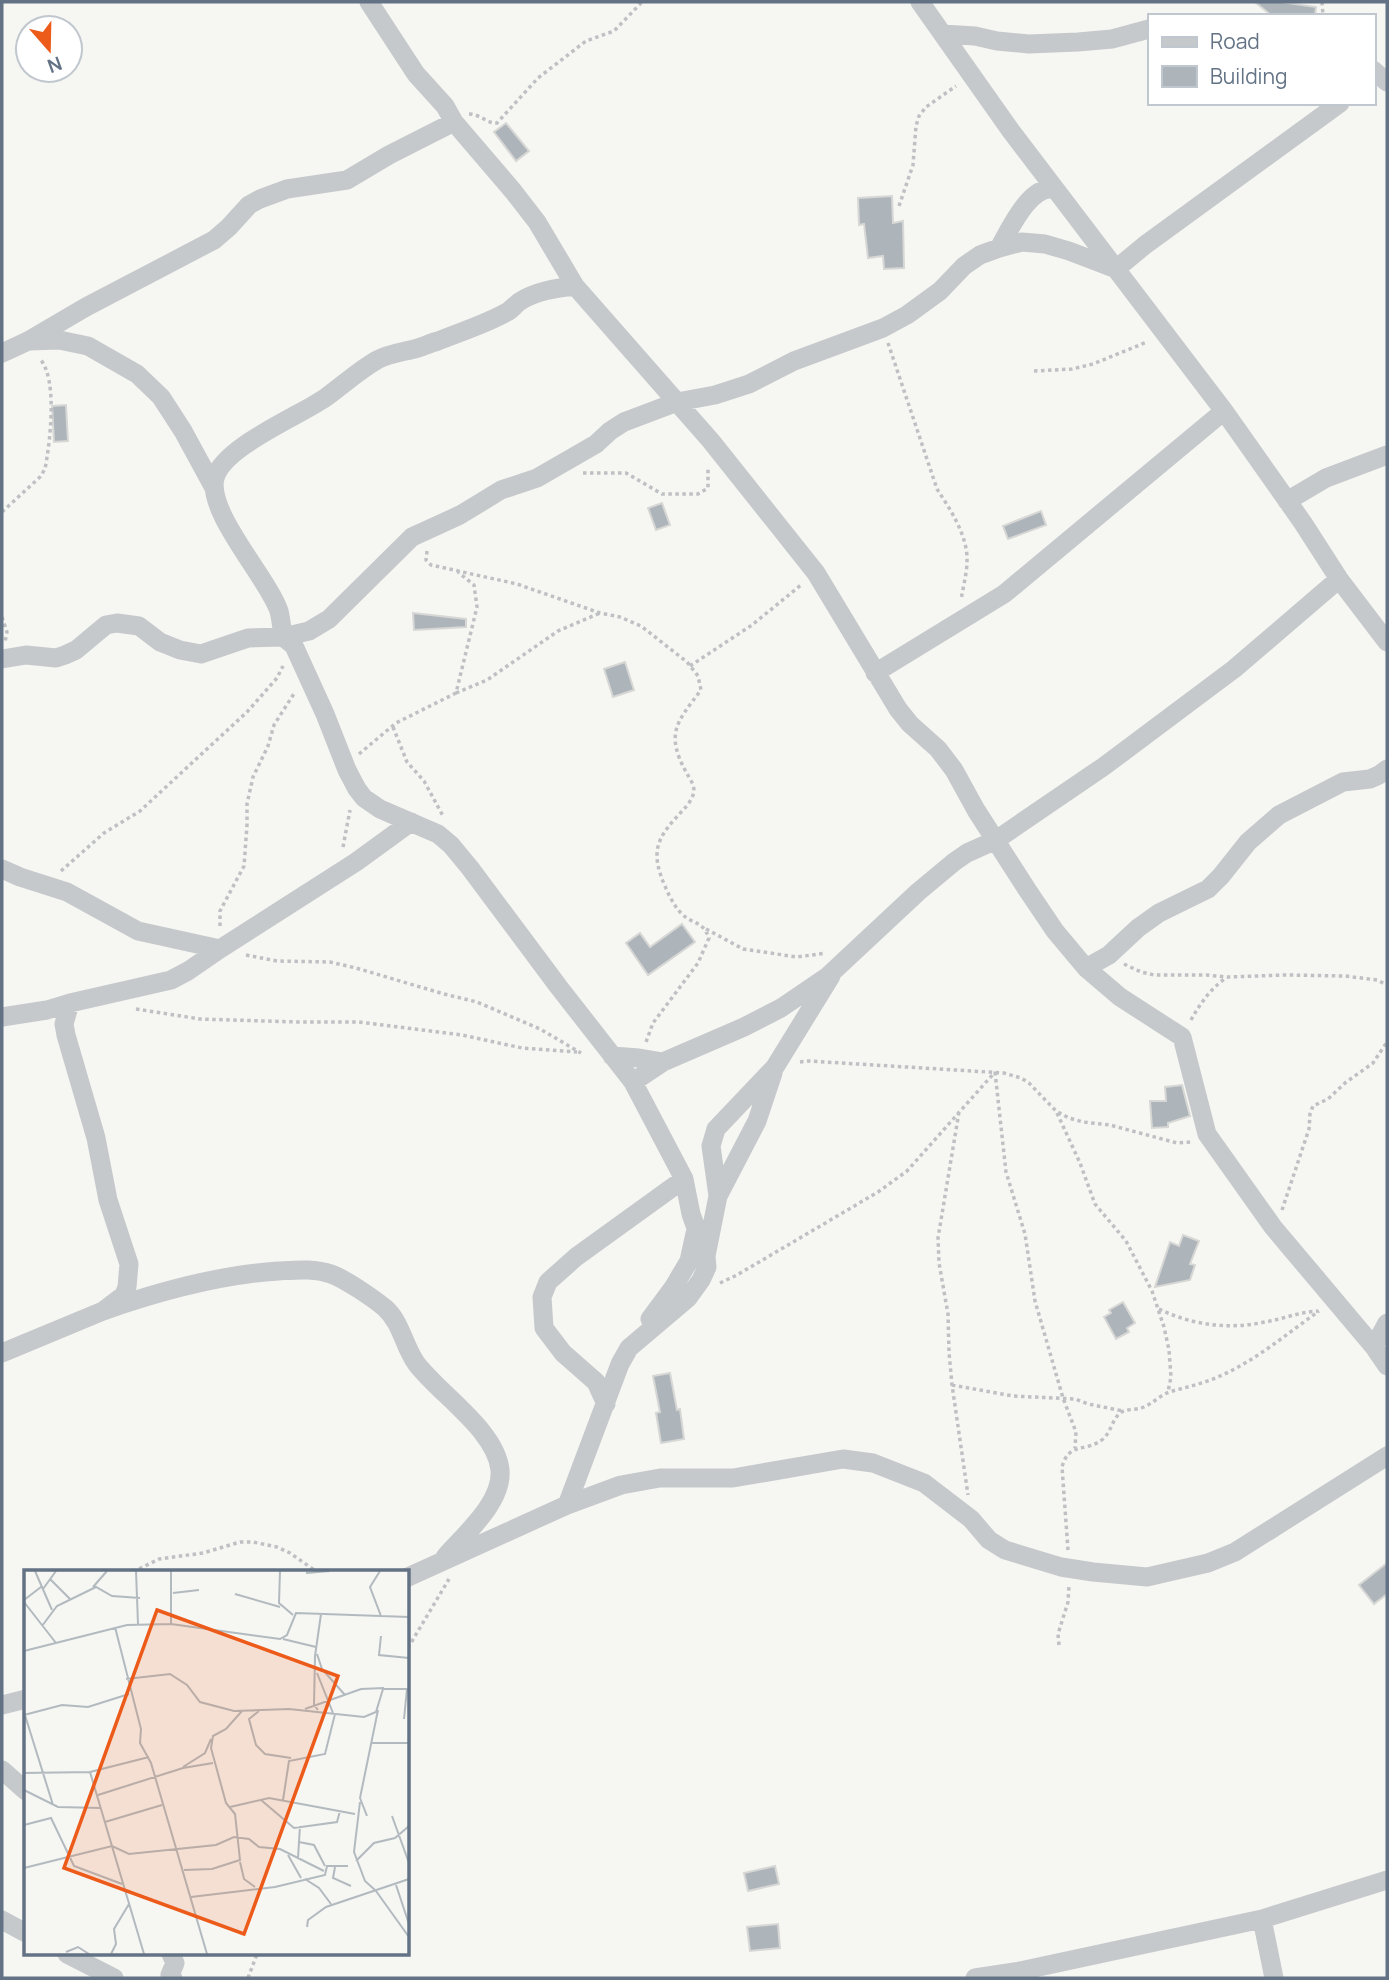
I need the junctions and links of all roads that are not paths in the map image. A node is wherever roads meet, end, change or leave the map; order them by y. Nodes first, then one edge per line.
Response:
1 (369, 2) edge
2 (920, 2) edge
3 (1148, 29) edge
4 (943, 34) junction
5 (1337, 105) edge
6 (454, 122) junction
7 (1055, 189) junction
8 (999, 248) junction
9 (1116, 269) junction
10 (575, 286) junction
11 (14, 347) edge
12 (677, 402) junction
13 (1224, 411) junction
14 (1387, 455) edge
15 (214, 488) junction
16 (1287, 500) junction
17 (1339, 579) junction
18 (288, 642) junction
19 (1387, 642) edge
20 (3, 652) edge
21 (875, 673) junction
22 (1387, 769) edge
23 (411, 822) junction
24 (996, 840) junction
25 (2, 869) edge
26 (220, 949) junction
27 (1086, 968) junction
28 (835, 970) junction
29 (69, 1003) junction
30 (2, 1017) edge
31 (612, 1056) junction
32 (663, 1062) junction
33 (775, 1067) junction
34 (633, 1082) junction
35 (684, 1179) junction
36 (718, 1196) junction
37 (696, 1229) junction
38 (706, 1256) junction
39 (103, 1311) junction
40 (1387, 1323) edge
41 (1374, 1347) junction
42 (629, 1348) junction
43 (2, 1353) edge
44 (1387, 1366) edge
45 (606, 1404) junction
46 (1387, 1456) edge
47 (568, 1505) junction
48 (442, 1561) junction
49 (410, 1576) edge
50 (24, 1700) edge
51 (2, 1705) edge
52 (2, 1770) edge
53 (18, 1786) edge
54 (1387, 1880) edge
55 (1262, 1919) junction
56 (2, 1920) edge
57 (24, 1932) edge
58 (69, 1955) edge
59 (157, 1955) edge
60 (171, 1955) edge
61 (172, 1977) edge
62 (114, 1978) edge
63 (975, 1978) edge
64 (1274, 1978) edge

1 - 6 street
2 - 4 street
3 - 4 street
4 - 7 street
5 - 9 street
6 - 10 street
6 - 11 street
7 - 8 street
7 - 9 street
8 - 9 street
8 - 12 street
9 - 13 street
10 - 12 street
10 - 15 street
11 - 15 street
12 - 18 street
12 - 21 street
13 - 16 street
13 - 21 street
14 - 16 street
15 - 18 street
16 - 17 street
17 - 19 street
17 - 24 street
18 - 20 street
18 - 23 street
21 - 24 street
22 - 27 street
23 - 26 street
23 - 31 street
24 - 27 street
24 - 28 street
25 - 26 street
26 - 29 street
27 - 41 street
28 - 32 street
28 - 33 street
29 - 30 street
29 - 39 street
31 - 32 street
31 - 34 street
32 - 34 street
33 - 36 street
33 - 36 street
34 - 35 street
35 - 37 street
35 - 45 street
36 - 38 street
37 - 38 street
37 - 42 street
38 - 42 street
39 - 43 street
39 - 48 street
40 - 41 street
41 - 44 street
42 - 45 street
45 - 47 street
46 - 47 street
47 - 48 street
48 - 49 street
50 - 51 street
52 - 53 street
54 - 55 street
55 - 63 street
55 - 64 street
56 - 57 street
58 - 62 street
59 - 61 street
60 - 61 street

